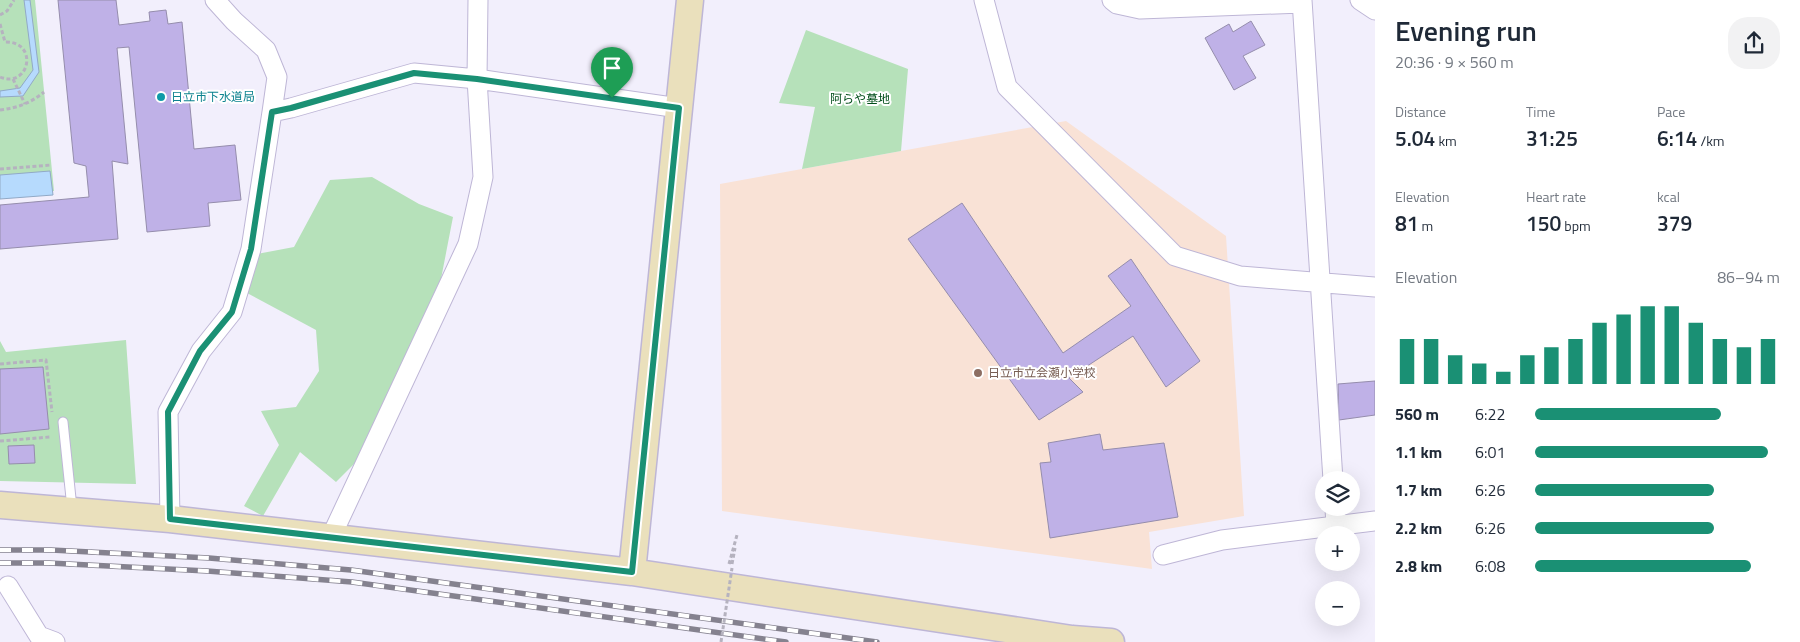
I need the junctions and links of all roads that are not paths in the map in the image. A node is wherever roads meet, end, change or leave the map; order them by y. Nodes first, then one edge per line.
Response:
1 (215, 0) edge
2 (478, 0) edge
3 (690, 0) edge
4 (984, 0) edge
5 (1112, 0) edge
6 (1360, 0) edge
7 (1302, 1) edge
8 (1375, 10) edge
9 (477, 79) junction
10 (679, 108) junction
11 (272, 112) junction
12 (1320, 282) junction
13 (1375, 287) edge
14 (63, 422) dead end
15 (1332, 471) edge
16 (0, 505) edge
17 (72, 511) junction
18 (170, 519) junction
19 (1375, 521) edge
20 (1342, 526) edge
21 (1315, 529) edge
22 (331, 537) junction
23 (1163, 555) dead end
24 (632, 572) junction
25 (8, 586) dead end
26 (55, 642) edge
27 (1111, 642) edge

1 - 11 street
2 - 9 street
3 - 10 street
4 - 12 street
5 - 7 street
6 - 8 street
7 - 12 street
9 - 10 street
9 - 11 street
9 - 22 street
10 - 24 street
11 - 18 street
12 - 13 street
12 - 15 street
14 - 17 lane
16 - 17 street
17 - 18 street
18 - 22 street
19 - 20 street
21 - 23 street
22 - 24 street
24 - 27 street
25 - 26 street

